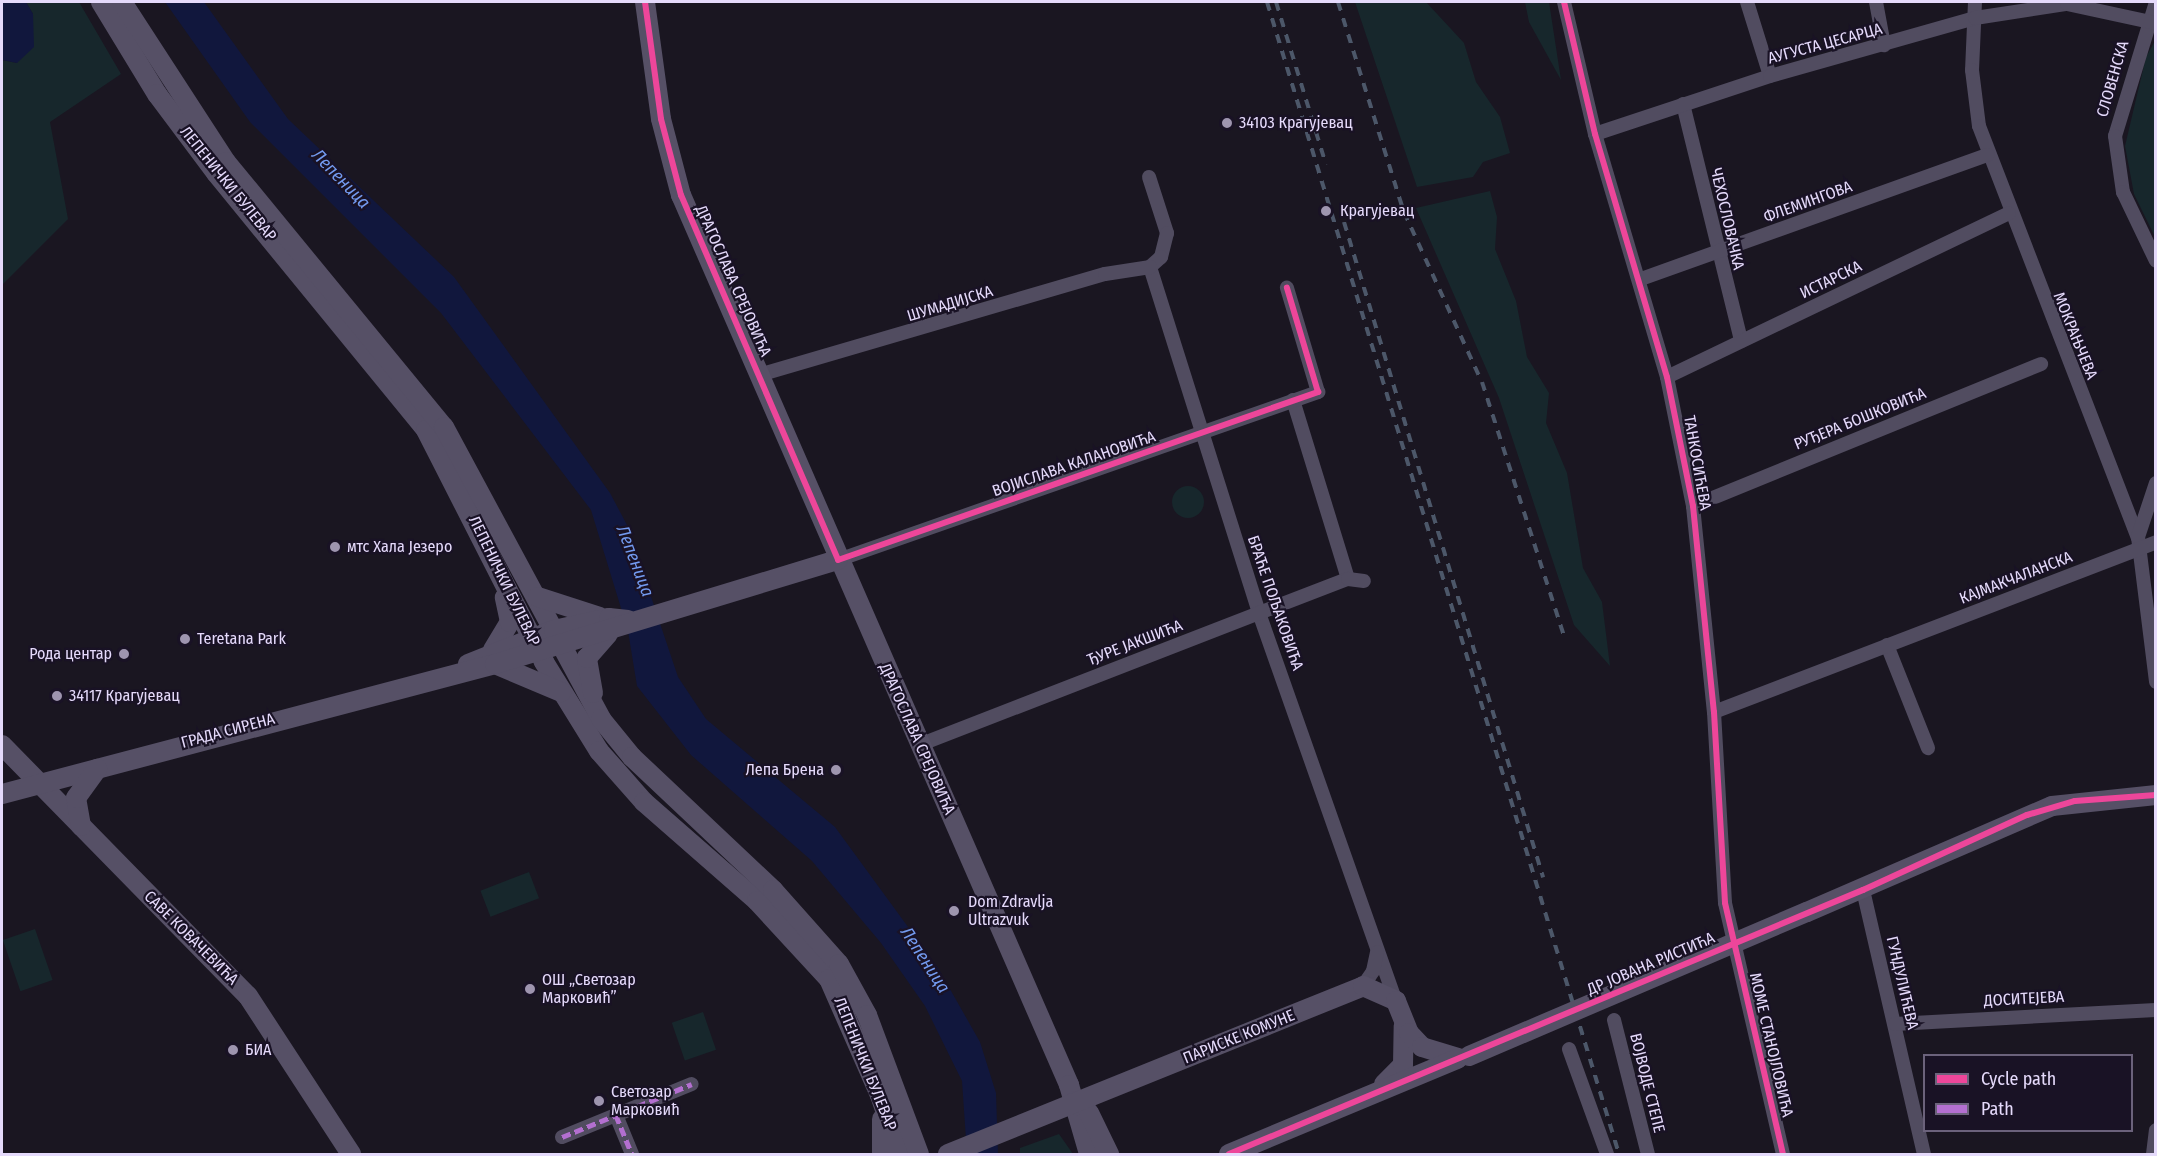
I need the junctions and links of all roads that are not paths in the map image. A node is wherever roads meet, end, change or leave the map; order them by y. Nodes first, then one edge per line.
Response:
1 (101, 2) edge
2 (122, 2) edge
3 (645, 2) edge
4 (1564, 2) edge
5 (1747, 2) edge
6 (1876, 2) edge
7 (1975, 2) edge
8 (2156, 2) edge
9 (2068, 3) edge
10 (1975, 18) junction
11 (2152, 23) edge
12 (1884, 45) junction
13 (1770, 76) junction
14 (1683, 104) junction
15 (1595, 134) junction
16 (1987, 155) junction
17 (1149, 177) dead end
18 (2009, 213) junction
19 (1718, 253) junction
20 (2156, 261) edge
21 (1150, 267) junction
22 (1641, 279) junction
23 (1287, 288) dead end
24 (1740, 341) junction
25 (2041, 364) dead end
26 (759, 375) junction
27 (1667, 377) junction
28 (1293, 400) junction
29 (1201, 434) junction
30 (2156, 483) edge
31 (1693, 506) junction
32 (2156, 542) edge
33 (2139, 543) junction
34 (838, 560) junction
35 (497, 563) junction
36 (1348, 579) junction
37 (1364, 581) dead end
38 (538, 597) junction
39 (1259, 613) junction
40 (616, 623) junction
41 (558, 637) junction
42 (535, 644) junction
43 (1887, 645) junction
44 (494, 657) junction
45 (2156, 682) edge
46 (561, 692) junction
47 (1714, 712) junction
48 (601, 719) junction
49 (2, 745) edge
50 (920, 745) junction
51 (1928, 748) dead end
52 (100, 766) junction
53 (38, 784) junction
54 (2, 794) edge
55 (2156, 795) edge
56 (81, 826) junction
57 (1863, 890) junction
58 (1733, 942) joint
59 (1376, 947) junction
60 (1363, 986) junction
61 (1396, 1001) junction
62 (2156, 1010) edge
63 (1614, 1020) dead end
64 (1404, 1024) junction
65 (1894, 1024) junction
66 (1569, 1049) dead end
67 (1463, 1057) junction
68 (692, 1084) dead end
69 (1371, 1094) junction
70 (880, 1095) junction
71 (1075, 1101) junction
72 (616, 1115) junction
73 (2156, 1130) edge
74 (562, 1137) dead end
75 (949, 1154) edge
76 (1103, 1154) edge
77 (351, 1155) edge
78 (632, 1155) edge
79 (882, 1155) edge
80 (900, 1155) edge
81 (919, 1155) edge
82 (1229, 1155) edge
83 (1607, 1155) edge
84 (1648, 1155) edge
85 (1784, 1155) edge
86 (1924, 1155) edge
87 (2153, 1155) edge

1 - 35 main road, ЛЕПЕНИЧКИ БУЛЕВАР
2 - 38 main road, ЛЕПЕНИЧКИ БУЛЕВАР
3 - 26 main road, ДРАГОСЛАВА СРЕЈОВИЋА
4 - 15 street, ТАНКОСИЋЕВА
5 - 13 street
6 - 12 street
7 - 10 street, МОКРАЊЧЕВА
8 - 11 street
9 - 10 street, АУГУСТА ЦЕСАРЦА
9 - 11 street, СЛОВЕНСКА
10 - 12 street, АУГУСТА ЦЕСАРЦА
10 - 16 street, МОКРАЊЧЕВА
11 - 20 street, СЛОВЕНСКА
12 - 13 street, АУГУСТА ЦЕСАРЦА
13 - 14 street, АУГУСТА ЦЕСАРЦА
14 - 15 street, АУГУСТА ЦЕСАРЦА
14 - 19 street, ЧЕХОСЛОВАЧКА
15 - 22 street, ТАНКОСИЋЕВА
16 - 18 street, МОКРАЊЧЕВА
16 - 19 street, ФЛЕМИНГОВА
17 - 21 street
18 - 24 street, ИСТАРСКА
18 - 33 street, МОКРАЊЧЕВА
19 - 22 street, ФЛЕМИНГОВА
19 - 24 street, ЧЕХОСЛОВАЧКА
21 - 26 street, ШУМАДИЈСКА
21 - 29 street, БРАЋЕ ПОЉАКОВИЋА
22 - 27 street, ТАНКОСИЋЕВА
23 - 28 street, ВОЈИСЛАВА КАЛАНОВИЋА
24 - 27 street, ИСТАРСКА
25 - 31 street, РУЂЕРА БОШКОВИЋА
26 - 34 main road, ДРАГОСЛАВА СРЕЈОВИЋА
27 - 31 street, ТАНКОСИЋЕВА
28 - 29 street, ВОЈИСЛАВА КАЛАНОВИЋА
28 - 36 street
29 - 34 street, ВОЈИСЛАВА КАЛАНОВИЋА
29 - 39 street, БРАЋЕ ПОЉАКОВИЋА
30 - 33 street
31 - 47 street, ТАНКОСИЋЕВА
32 - 33 street, КАЈМАКЧАЛАНСКА
33 - 43 street, КАЈМАКЧАЛАНСКА
33 - 45 street, МОКРАЊЧЕВА
34 - 40 main road, ВОЈИСЛАВА КАЛАНОВИЋА
34 - 50 main road, ДРАГОСЛАВА СРЕЈОВИЋА
35 - 42 main road, ЛЕПЕНИЧКИ БУЛЕВАР
35 - 44 main road
36 - 37 street, ЂУРЕ ЈАКШИЋА
36 - 39 street, ЂУРЕ ЈАКШИЋА
38 - 40 main road
38 - 41 main road, ЛЕПЕНИЧКИ БУЛЕВАР
39 - 50 street, ЂУРЕ ЈАКШИЋА
39 - 59 street, БРАЋЕ ПОЉАКОВИЋА
40 - 41 main road, ВОЈИСЛАВА КАЛАНОВИЋА
40 - 48 main road
41 - 42 main road, ГРАДА СИРЕНА
41 - 48 main road, ЛЕПЕНИЧКИ БУЛЕВАР
42 - 44 main road, ГРАДА СИРЕНА
42 - 46 main road, ЛЕПЕНИЧКИ БУЛЕВАР
43 - 47 street, КАЈМАКЧАЛАНСКА
43 - 51 street
44 - 46 main road
44 - 52 main road, ГРАДА СИРЕНА
46 - 70 main road, ЛЕПЕНИЧКИ БУЛЕВАР
47 - 58 street, ТАНКОСИЋЕВА
48 - 81 main road, ЛЕПЕНИЧКИ БУЛЕВАР
49 - 53 main road, САВЕ КОВАЧЕВИЋА
50 - 71 main road, ДРАГОСЛАВА СРЕЈОВИЋА
52 - 53 main road, ГРАДА СИРЕНА
52 - 56 main road
53 - 54 main road, ГРАДА СИРЕНА
53 - 56 main road, САВЕ КОВАЧЕВИЋА
55 - 57 main road, ДР ЈОВАНА РИСТИЋА
56 - 77 main road, САВЕ КОВАЧЕВИЋА
57 - 65 street, ГУНДУЛИЋЕВА
57 - 67 main road, ДР ЈОВАНА РИСТИЋА, bridge
58 - 85 street, МОМЕ СТАНОЈЛОВИЋА
59 - 60 street
59 - 61 street, БРАЋЕ ПОЉАКОВИЋА
60 - 61 main road
60 - 71 main road, ПАРИСКЕ КОМУНЕ
61 - 64 main road
62 - 65 street, ДОСИТЕЈЕВА
63 - 84 street, ВОЈВОДЕ СТЕПЕ
64 - 67 main road
64 - 69 main road
65 - 86 street, ГУНДУЛИЋЕВА
66 - 83 street
67 - 69 main road, ДР ЈОВАНА РИСТИЋА
68 - 72 street
69 - 82 main road, ДР ЈОВАНА РИСТИЋА
70 - 79 main road
70 - 80 main road, ЛЕПЕНИЧКИ БУЛЕВАР
71 - 75 main road, ПАРИСКЕ КОМУНЕ
71 - 76 main road, ДРАГОСЛАВА СРЕЈОВИЋА
72 - 74 street
72 - 78 street
73 - 87 street

